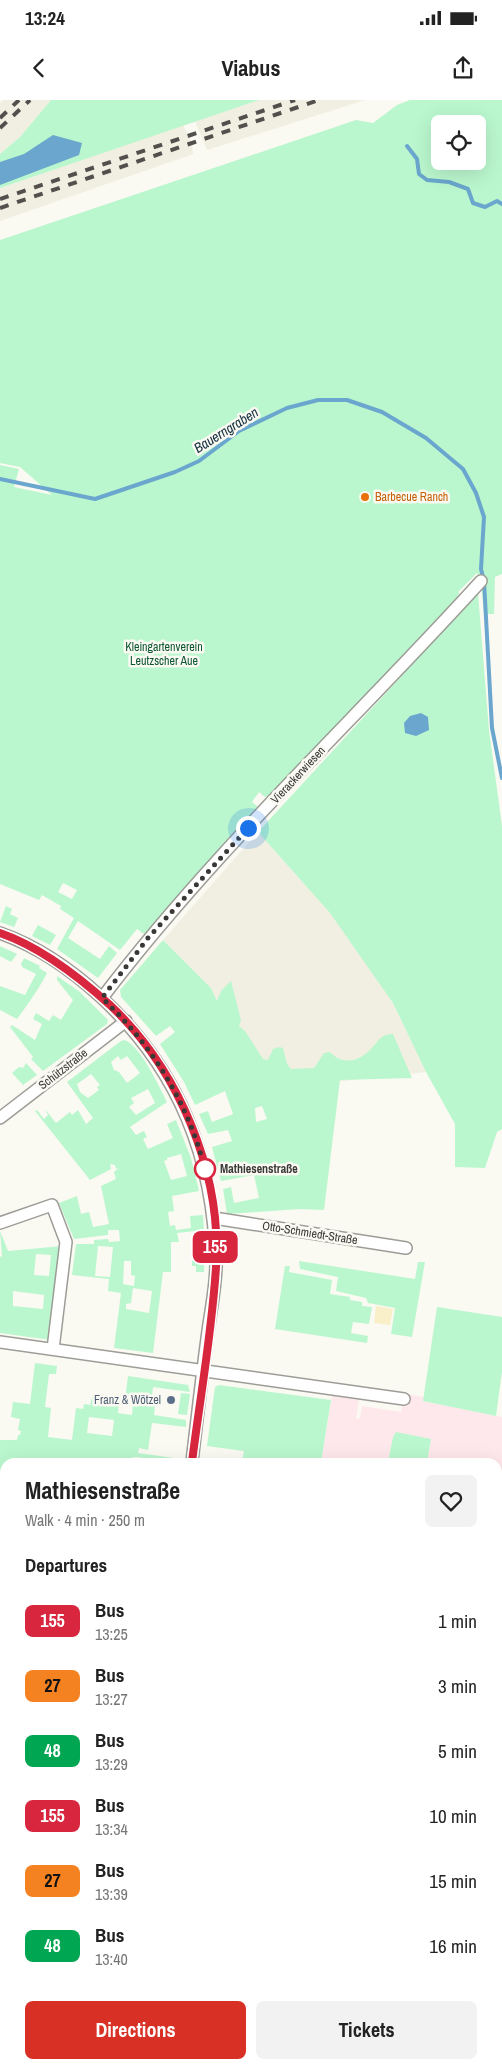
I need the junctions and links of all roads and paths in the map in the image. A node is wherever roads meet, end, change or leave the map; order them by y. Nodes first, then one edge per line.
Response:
1 (481, 581) dead end
2 (0, 933) edge
3 (102, 998) junction
4 (126, 1021) junction
5 (0, 1118) edge
6 (214, 1218) junction
7 (0, 1223) edge
8 (406, 1248) dead end
9 (0, 1342) edge
10 (53, 1349) junction
11 (203, 1370) junction
12 (404, 1399) dead end
13 (192, 1458) edge

1 - 3 street, Vierackerwiesen
2 - 3 street
3 - 4 street
4 - 5 street, Schützstraße
4 - 6 street
6 - 8 street, Otto-Schmiedt-Straße
6 - 11 street
7 - 10 street
9 - 10 street
10 - 11 street
11 - 12 street
11 - 13 street

